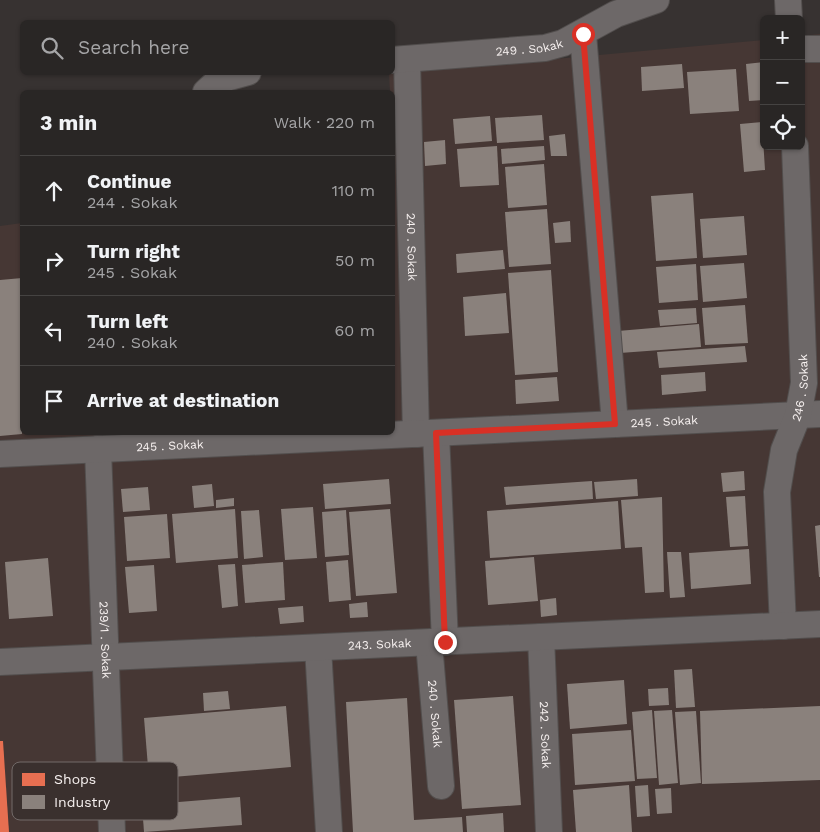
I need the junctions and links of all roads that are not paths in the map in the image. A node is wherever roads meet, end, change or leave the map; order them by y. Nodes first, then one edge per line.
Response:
1 (656, 0) edge
2 (788, 0) edge
3 (789, 15) edge
4 (583, 34) junction
5 (820, 48) edge
6 (805, 49) edge
7 (400, 60) edge
8 (238, 75) edge
9 (208, 90) edge
10 (795, 150) edge
11 (809, 414) edge
12 (615, 424) junction
13 (426, 433) junction
14 (395, 434) edge
15 (347, 435) edge
16 (228, 438) edge
17 (98, 449) junction
18 (0, 454) edge
19 (820, 624) edge
20 (783, 626) junction
21 (541, 637) junction
22 (437, 642) junction
23 (318, 648) junction
24 (106, 657) junction
25 (0, 662) edge
26 (110, 762) edge
27 (441, 786) dead end
28 (329, 832) edge
29 (549, 832) edge

1 - 4 street, 249 . Sokak
2 - 3 street
4 - 7 street, 249 . Sokak
4 - 12 street
5 - 6 street
7 - 13 street, 240 . Sokak
8 - 9 street
10 - 11 street, 246 . Sokak
11 - 12 street, 245 . Sokak
11 - 20 street, 246 . Sokak
12 - 13 street, 245 . Sokak
13 - 14 street, 245 . Sokak
13 - 22 street, 240 . Sokak
15 - 16 street, 245 . Sokak
16 - 17 street, 245 . Sokak
17 - 18 street, 245 . Sokak
17 - 24 street, 239/1 . Sokak
19 - 20 street, 243. Sokak
20 - 21 street, 243. Sokak
21 - 22 street, 243. Sokak
21 - 29 street, 242 . Sokak
22 - 23 street, 243. Sokak
22 - 27 street, 240 . Sokak
23 - 24 street, 243. Sokak
23 - 28 street
24 - 25 street, 243. Sokak
24 - 26 street, 239/1 . Sokak

